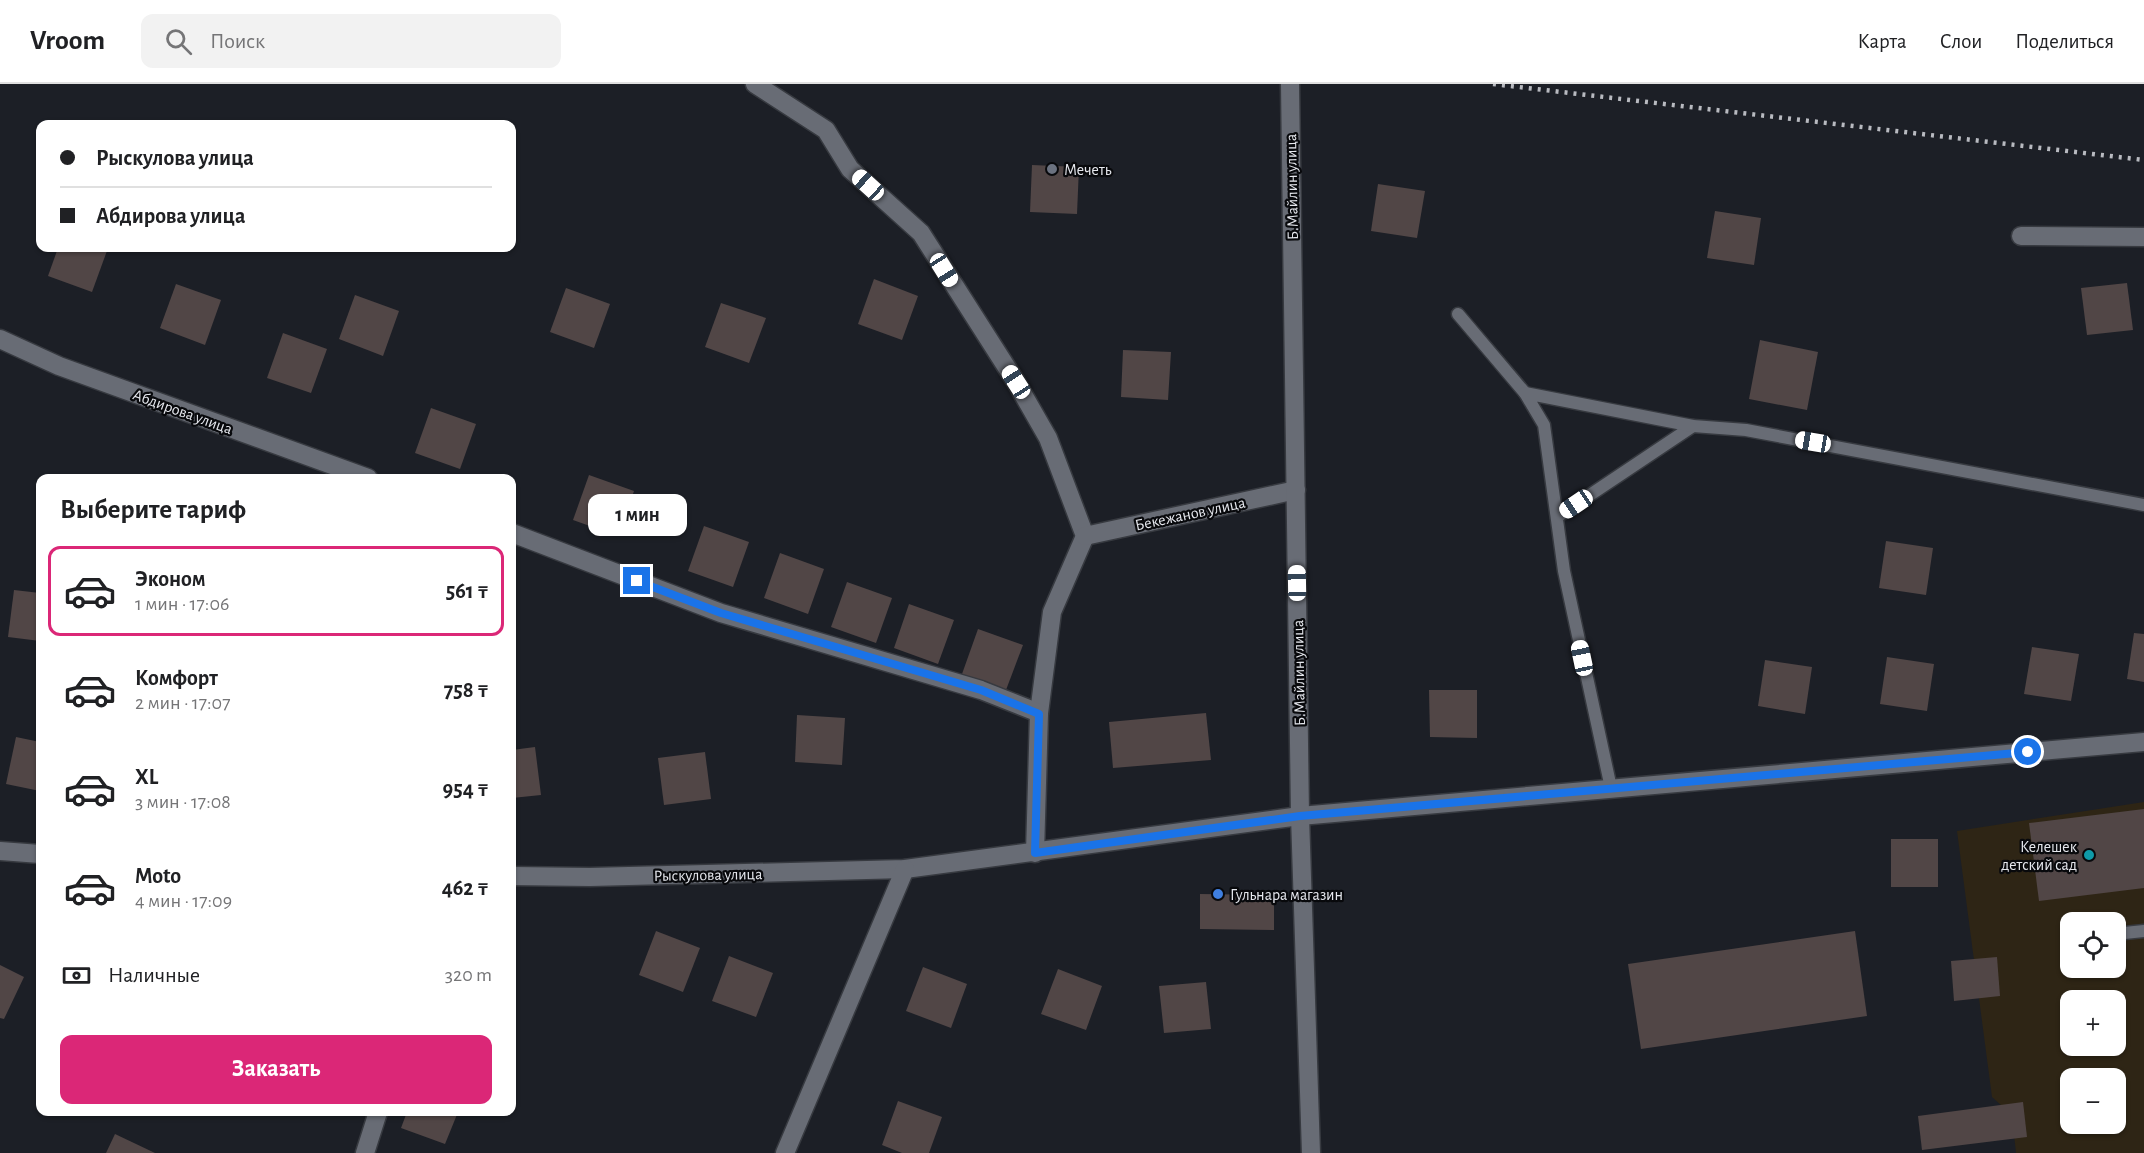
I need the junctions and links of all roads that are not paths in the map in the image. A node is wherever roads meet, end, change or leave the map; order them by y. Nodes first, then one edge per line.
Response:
1 (755, 84) edge
2 (1290, 84) edge
3 (775, 89) edge
4 (2020, 236) dead end
5 (2144, 237) edge
6 (1458, 314) dead end
7 (0, 339) edge
8 (1525, 393) junction
9 (1693, 426) junction
10 (357, 474) edge
11 (1296, 490) junction
12 (2144, 505) edge
13 (1557, 517) junction
14 (516, 535) edge
15 (1085, 536) junction
16 (1039, 714) junction
17 (2144, 742) edge
18 (1611, 788) junction
19 (1300, 816) junction
20 (0, 851) edge
21 (1035, 853) junction
22 (36, 854) edge
23 (905, 869) junction
24 (516, 876) edge
25 (2144, 931) edge
26 (2126, 933) edge
27 (377, 1116) edge
28 (365, 1153) edge
29 (785, 1153) edge
30 (1311, 1153) edge

1 - 3 street
2 - 11 street, Б.Майлин улица
3 - 15 street
4 - 5 street
6 - 8 lane
7 - 10 street, Абдирова улица
8 - 9 lane
8 - 13 lane
9 - 12 lane
9 - 13 lane
11 - 15 street, Бекежанов улица
11 - 19 street, Б.Майлин улица
13 - 18 lane
14 - 16 street
15 - 16 street
16 - 21 street
17 - 18 street, Рыскулова улица
18 - 19 street, Рыскулова улица
19 - 21 street, Рыскулова улица
19 - 30 street, Б.Майлин улица
20 - 22 street
21 - 23 street, Рыскулова улица
23 - 24 street, Рыскулова улица
23 - 29 street
25 - 26 lane
27 - 28 street

